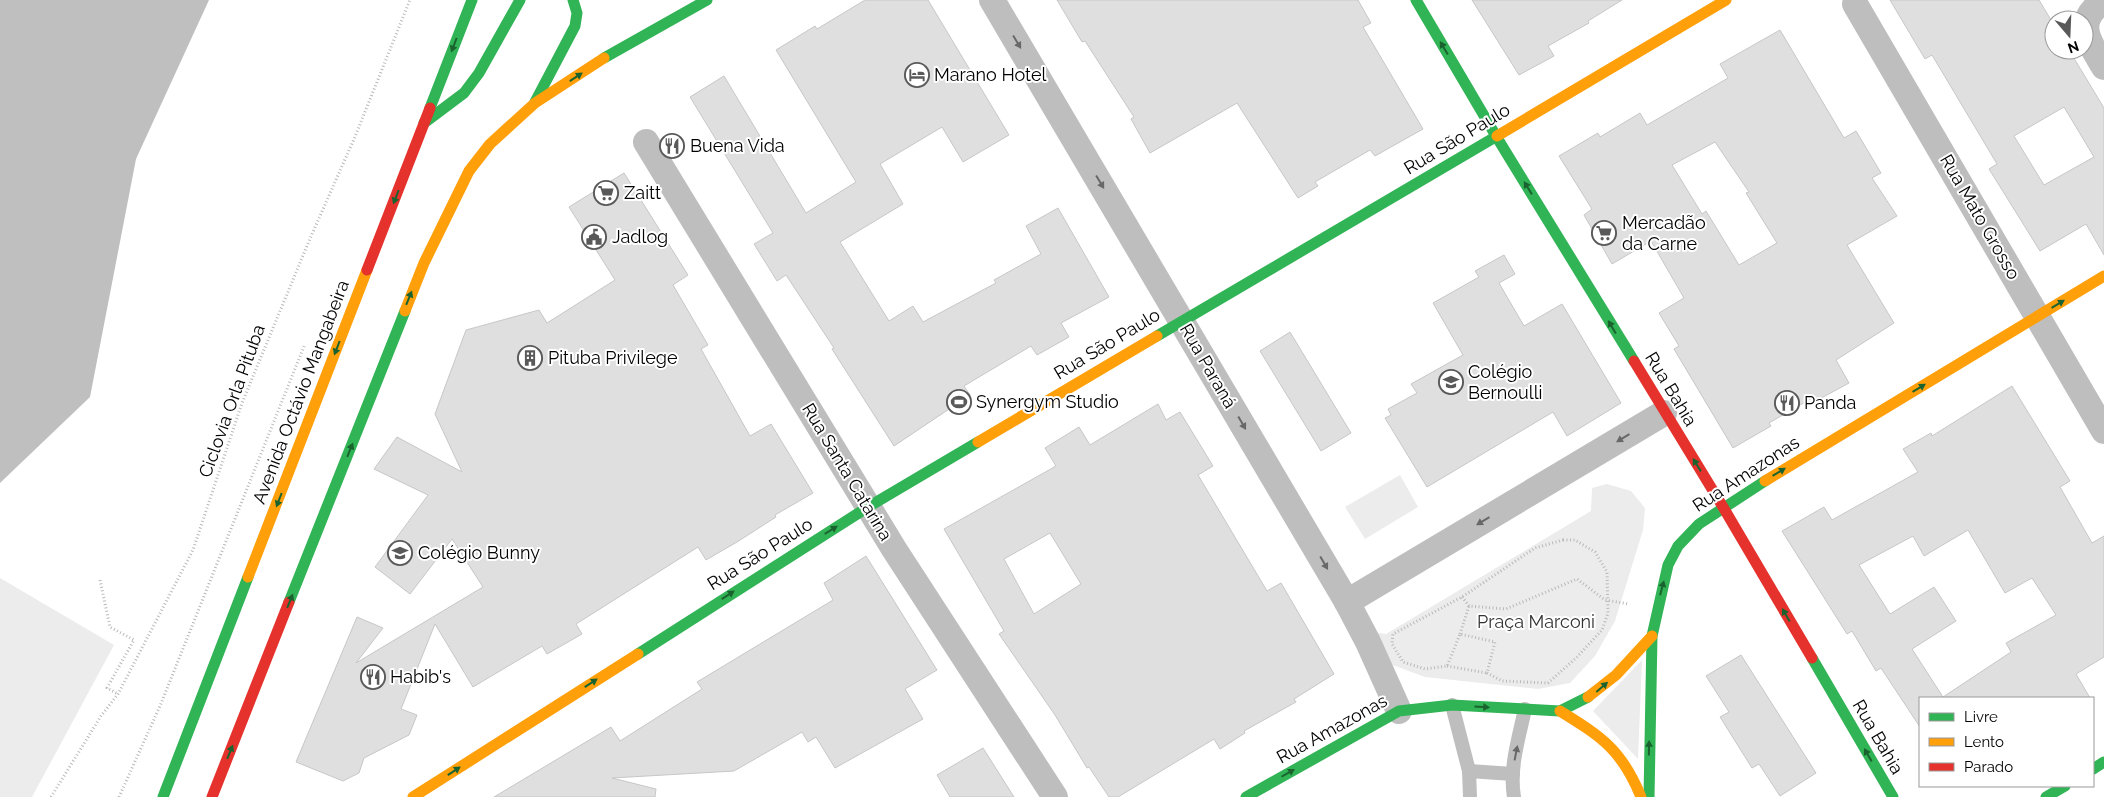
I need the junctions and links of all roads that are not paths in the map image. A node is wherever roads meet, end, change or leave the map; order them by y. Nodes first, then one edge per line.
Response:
1 (472, 0) edge
2 (520, 0) edge
3 (573, 0) edge
4 (708, 0) edge
5 (992, 0) edge
6 (1416, 0) edge
7 (1726, 0) edge
8 (2104, 1) edge
9 (1855, 4) dead end
10 (2104, 67) edge
11 (535, 103) junction
12 (424, 123) junction
13 (1496, 136) junction
14 (646, 142) dead end
15 (2104, 276) edge
16 (2038, 317) junction
17 (1182, 320) junction
18 (1664, 413) junction
19 (2104, 431) edge
20 (1723, 506) junction
21 (868, 507) junction
22 (1346, 602) junction
23 (1652, 636) junction
24 (1452, 705) junction
25 (1525, 709) junction
26 (1399, 711) junction
27 (1560, 711) junction
28 (1470, 771) junction
29 (1513, 774) junction
30 (2063, 787) edge
31 (163, 797) edge
32 (212, 797) edge
33 (414, 797) edge
34 (1055, 797) edge
35 (1246, 797) edge
36 (1470, 797) edge
37 (1514, 797) edge
38 (1641, 797) edge
39 (1648, 797) edge
40 (1893, 797) edge
41 (2046, 797) edge

1 -> 12 street, Avenida Octávio Mangabeira
2 - 12 street
3 - 11 street
11 -> 4 street
5 -> 17 street, Rua Paraná
13 -> 6 street, Rua Bahia
7 - 13 street, Rua São Paulo
8 - 10 street
9 - 16 street, Rua Mato Grosso
32 -> 11 street
12 -> 31 street, Avenida Octávio Mangabeira
13 - 17 street, Rua São Paulo
18 -> 13 street, Rua Bahia
14 - 21 street, Rua Santa Catarina
16 -> 15 street, Rua Amazonas
16 - 19 street, Rua Mato Grosso
20 -> 16 street, Rua Amazonas
17 - 21 street, Rua São Paulo
17 -> 22 street, Rua Paraná
20 -> 18 street, Rua Bahia
18 -> 22 street
23 -> 20 street, Rua Amazonas
40 -> 20 street, Rua Bahia
33 -> 21 street, Rua São Paulo
21 - 34 street, Rua Santa Catarina
22 - 26 street, Rua Paraná
27 -> 23 street, Rua Amazonas
39 -> 23 street
24 -> 25 street, Rua Amazonas
24 - 26 street, Rua Amazonas
24 - 28 lane
25 - 27 street, Rua Amazonas
29 -> 25 lane
35 -> 26 street, Rua Amazonas
27 - 38 street
28 - 29 lane
28 - 36 lane
29 - 37 lane
30 - 41 street

